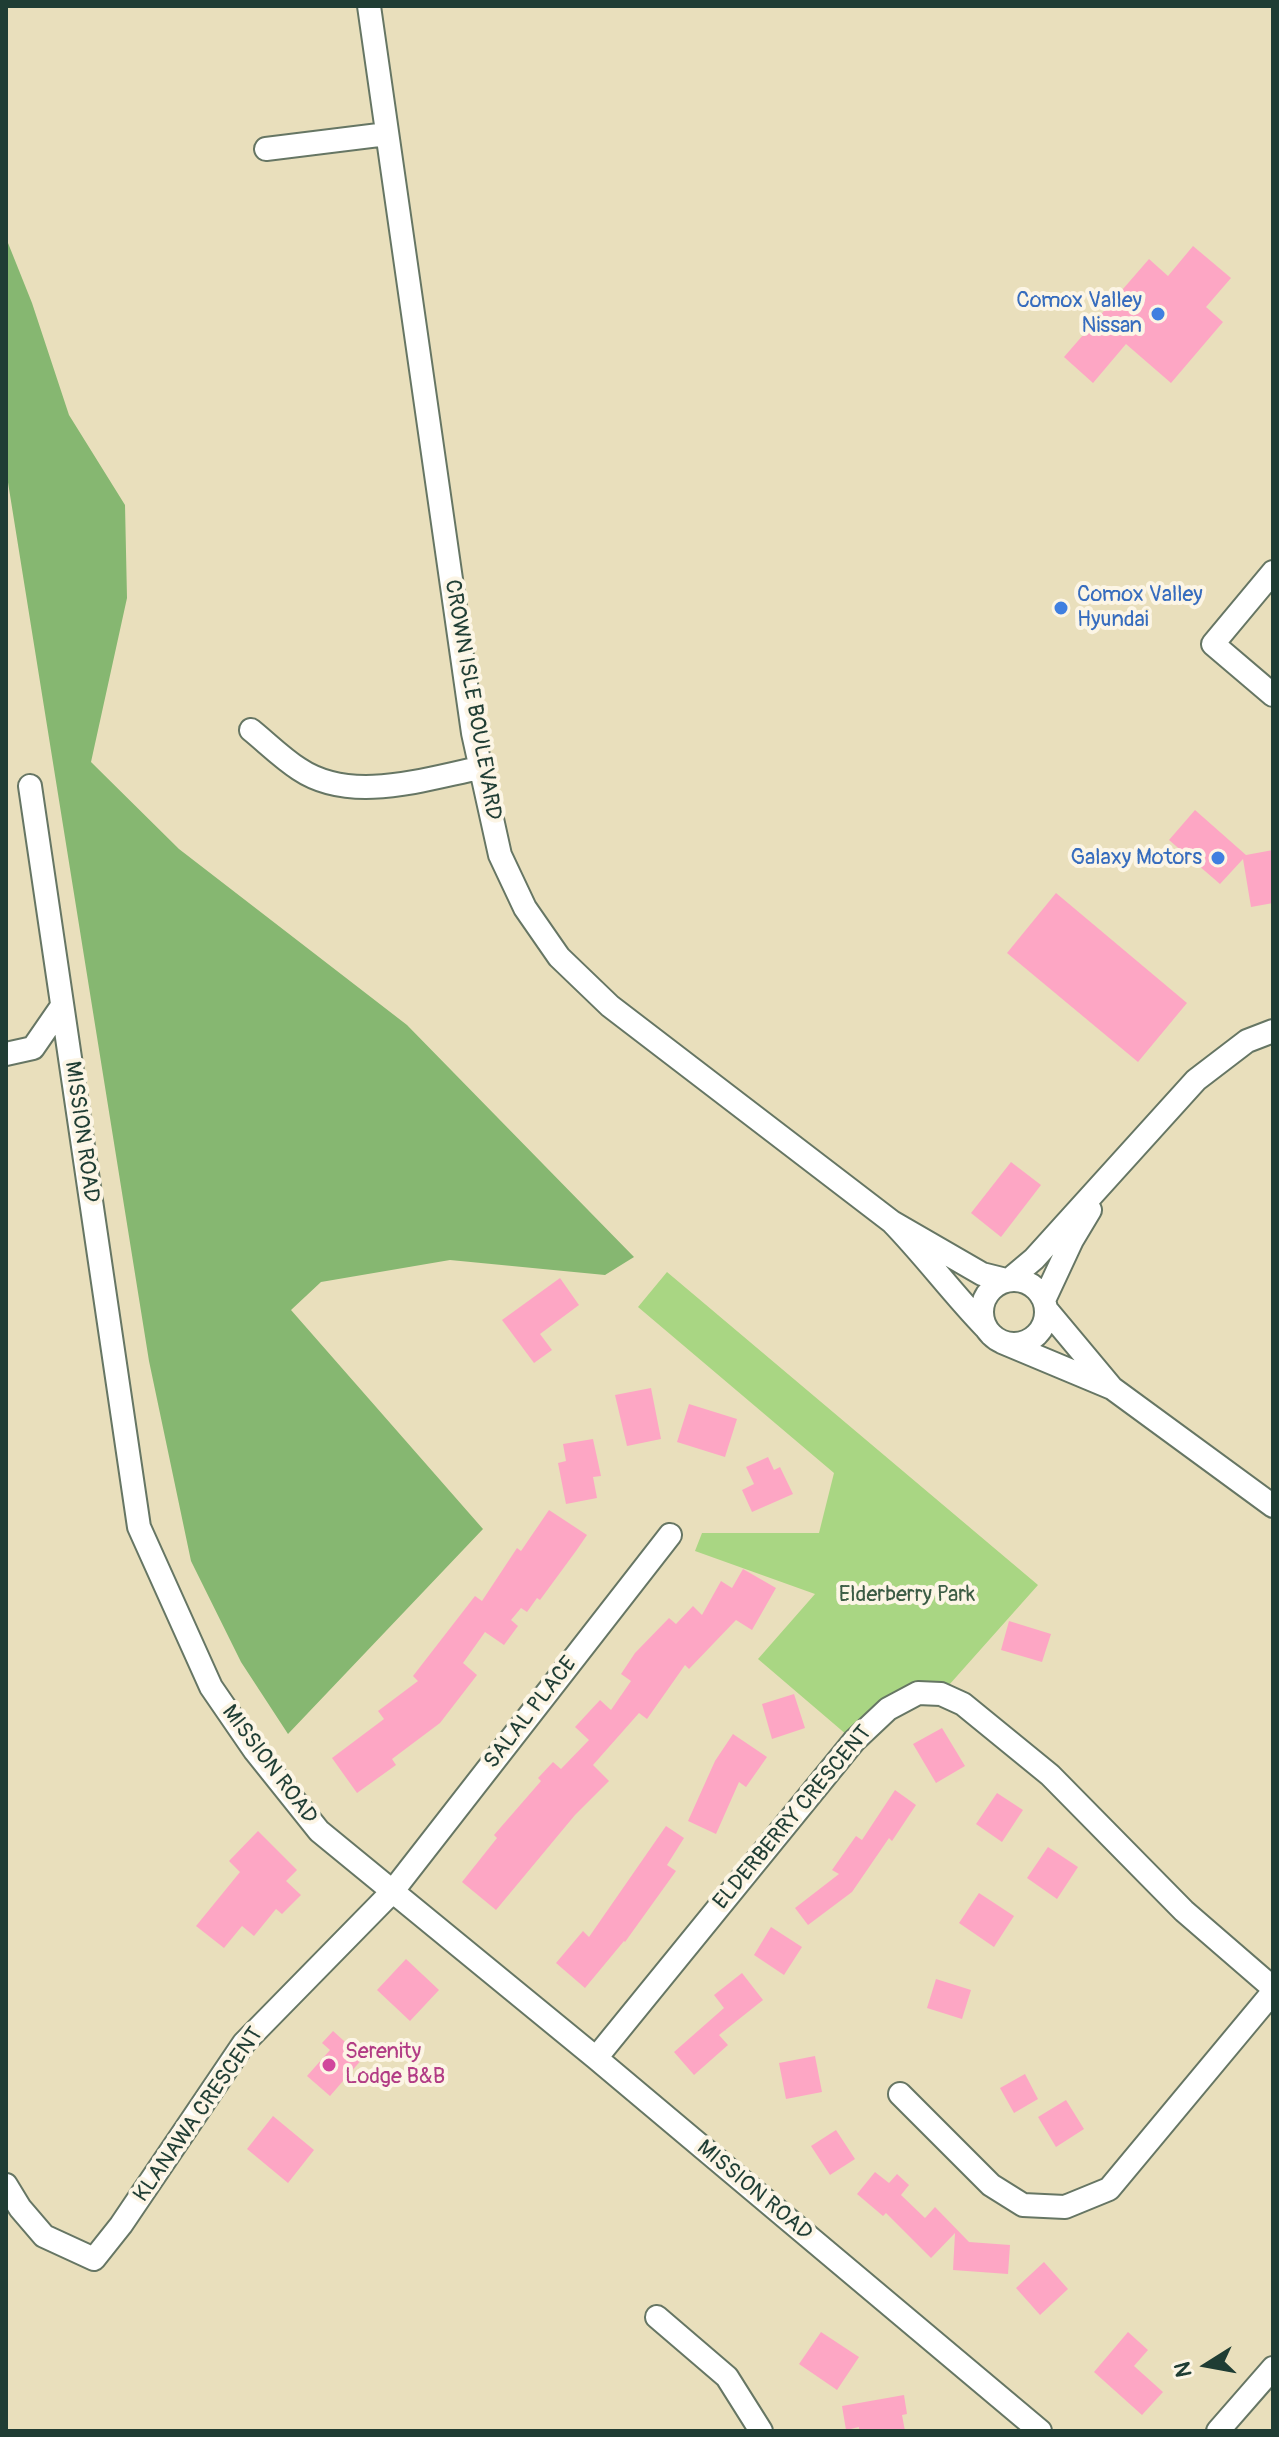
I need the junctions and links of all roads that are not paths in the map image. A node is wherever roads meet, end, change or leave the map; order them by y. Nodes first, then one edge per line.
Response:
1 (369, 6) edge
2 (387, 134) junction
3 (266, 149) dead end
4 (1273, 572) edge
5 (1273, 695) edge
6 (251, 730) dead end
7 (480, 768) junction
8 (30, 786) dead end
9 (62, 1006) junction
10 (1273, 1031) edge
11 (6, 1054) edge
12 (1114, 1171) junction
13 (892, 1222) junction
14 (1008, 1280) junction
15 (1045, 1304) junction
16 (993, 1334) junction
17 (1112, 1388) junction
18 (1273, 1506) edge
19 (670, 1535) dead end
20 (392, 1892) junction
21 (1273, 1990) edge
22 (596, 2058) junction
23 (900, 2094) dead end
24 (6, 2185) edge
25 (657, 2317) dead end
26 (1273, 2368) edge
27 (761, 2431) edge
28 (1040, 2431) edge
29 (1218, 2431) edge

1 - 2 street, CROWN ISLE BOULEVARD
2 - 3 street
2 - 7 street, CROWN ISLE BOULEVARD
4 - 5 street
6 - 7 street
7 - 13 street, CROWN ISLE BOULEVARD
8 - 9 street, MISSION ROAD
9 - 11 street
9 - 20 street, MISSION ROAD
10 - 12 street
12 - 14 street
12 - 15 street
13 - 14 street, CROWN ISLE BOULEVARD
13 - 16 street, CROWN ISLE BOULEVARD
14 - 15 street, CROWN ISLE BOULEVARD
14 - 16 street
15 - 16 street
15 - 17 street, CROWN ISLE BOULEVARD
16 - 17 street
17 - 18 street
19 - 20 street, SALAL PLACE
20 - 22 street, MISSION ROAD
20 - 24 street, KLANAWA CRESCENT
21 - 22 street, ELDERBERRY CRESCENT
21 - 23 street
22 - 28 street, MISSION ROAD
25 - 27 street
26 - 29 street

